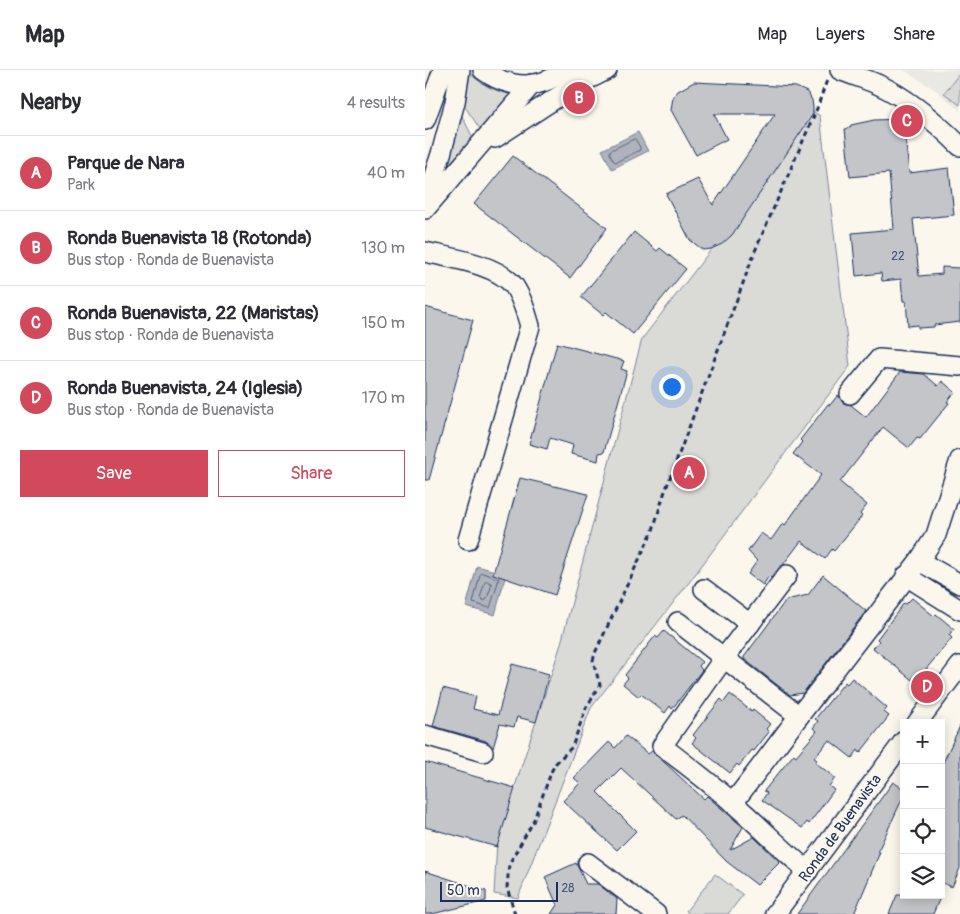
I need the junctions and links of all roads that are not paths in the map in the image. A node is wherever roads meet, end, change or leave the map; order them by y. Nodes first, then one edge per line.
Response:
1 (443, 70) edge
2 (460, 70) edge
3 (483, 70) edge
4 (585, 70) edge
5 (607, 70) edge
6 (563, 72) edge
7 (834, 74) edge
8 (532, 84) junction
9 (425, 120) edge
10 (960, 146) edge
11 (475, 152) junction
12 (425, 203) edge
13 (425, 209) edge
14 (425, 252) edge
15 (960, 366) edge
16 (850, 394) dead end
17 (960, 460) edge
18 (468, 540) dead end
19 (919, 561) junction
20 (787, 575) dead end
21 (906, 576) junction
22 (960, 584) edge
23 (704, 589) dead end
24 (960, 610) edge
25 (678, 622) dead end
26 (750, 624) junction
27 (725, 658) junction
28 (960, 666) edge
29 (799, 716) junction
30 (920, 719) edge
31 (425, 735) edge
32 (900, 746) edge
33 (483, 752) dead end
34 (733, 802) junction
35 (588, 863) dead end
36 (808, 872) junction
37 (656, 914) edge
38 (775, 914) edge

1 - 9 street
2 - 12 street
3 - 8 street
4 - 6 street
5 - 11 street
6 - 8 street
7 - 10 street
8 - 11 street
11 - 13 street
14 - 18 street
15 - 16 street
17 - 19 street
19 - 21 street
19 - 22 street
20 - 26 street
21 - 24 street
21 - 29 street
23 - 26 street
25 - 27 street
26 - 27 street
27 - 29 street
27 - 34 street
28 - 30 street
29 - 34 street
31 - 33 street
32 - 36 street, Ronda de Buenavista
34 - 36 street
35 - 37 street
36 - 38 street, Ronda de Buenavista

